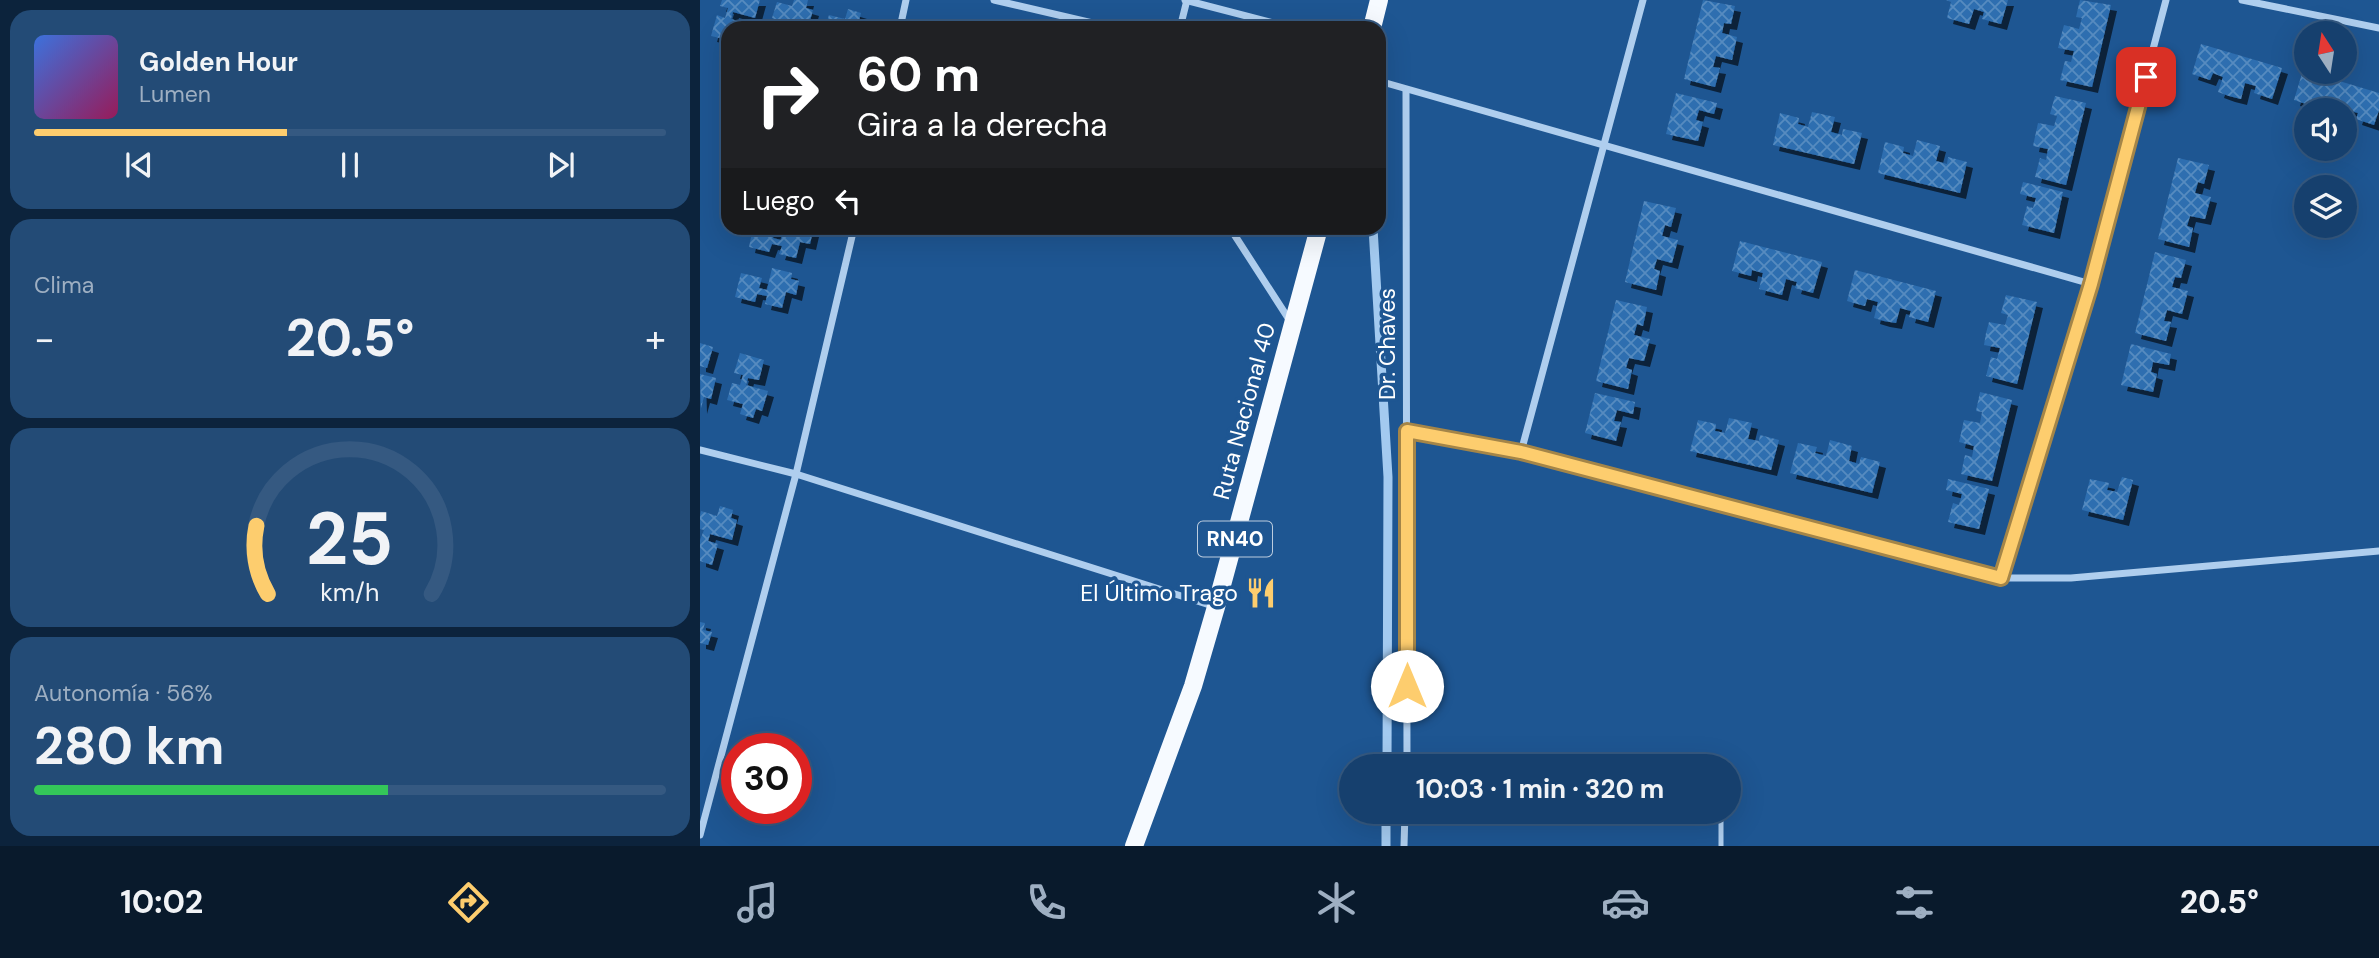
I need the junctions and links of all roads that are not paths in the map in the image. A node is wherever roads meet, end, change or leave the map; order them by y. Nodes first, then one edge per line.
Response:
1 (906, 0) edge
2 (994, 0) edge
3 (1187, 0) edge
4 (1379, 0) edge
5 (1643, 0) edge
6 (2166, 0) edge
7 (2242, 0) edge
8 (902, 21) edge
9 (1085, 21) edge
10 (1182, 21) edge
11 (1266, 21) edge
12 (1373, 21) edge
13 (2379, 28) edge
14 (1386, 83) edge
15 (1406, 90) junction
16 (1604, 146) junction
17 (851, 235) edge
18 (1234, 235) edge
19 (1317, 235) edge
20 (2091, 284) junction
21 (1292, 325) junction
22 (1407, 431) junction
23 (700, 450) edge
24 (1521, 452) junction
25 (796, 474) junction
26 (2379, 551) edge
27 (2001, 578) junction
28 (1216, 607) junction
29 (1407, 754) edge
30 (1405, 824) edge
31 (1721, 824) edge
32 (700, 835) edge
33 (1134, 846) edge
34 (1404, 846) edge
35 (1721, 846) edge

1 - 8 street
2 - 9 street
3 - 10 street
3 - 11 street
4 - 12 main road
5 - 16 street
6 - 20 street
7 - 13 street
14 - 15 street
15 - 16 street
15 - 22 street, Dr. Chaves
16 - 20 street
16 - 24 street
17 - 25 street
18 - 21 street
19 - 21 main road, Ruta Nacional 40 / RN40
20 - 27 street
21 - 28 main road, Ruta Nacional 40 / RN40
22 - 24 street
22 - 29 street, Dr. Chaves
23 - 25 street
24 - 27 street
25 - 28 street
25 - 32 street
26 - 27 street
28 - 33 main road, Ruta Nacional 40 / RN40
30 - 34 street
31 - 35 lane

